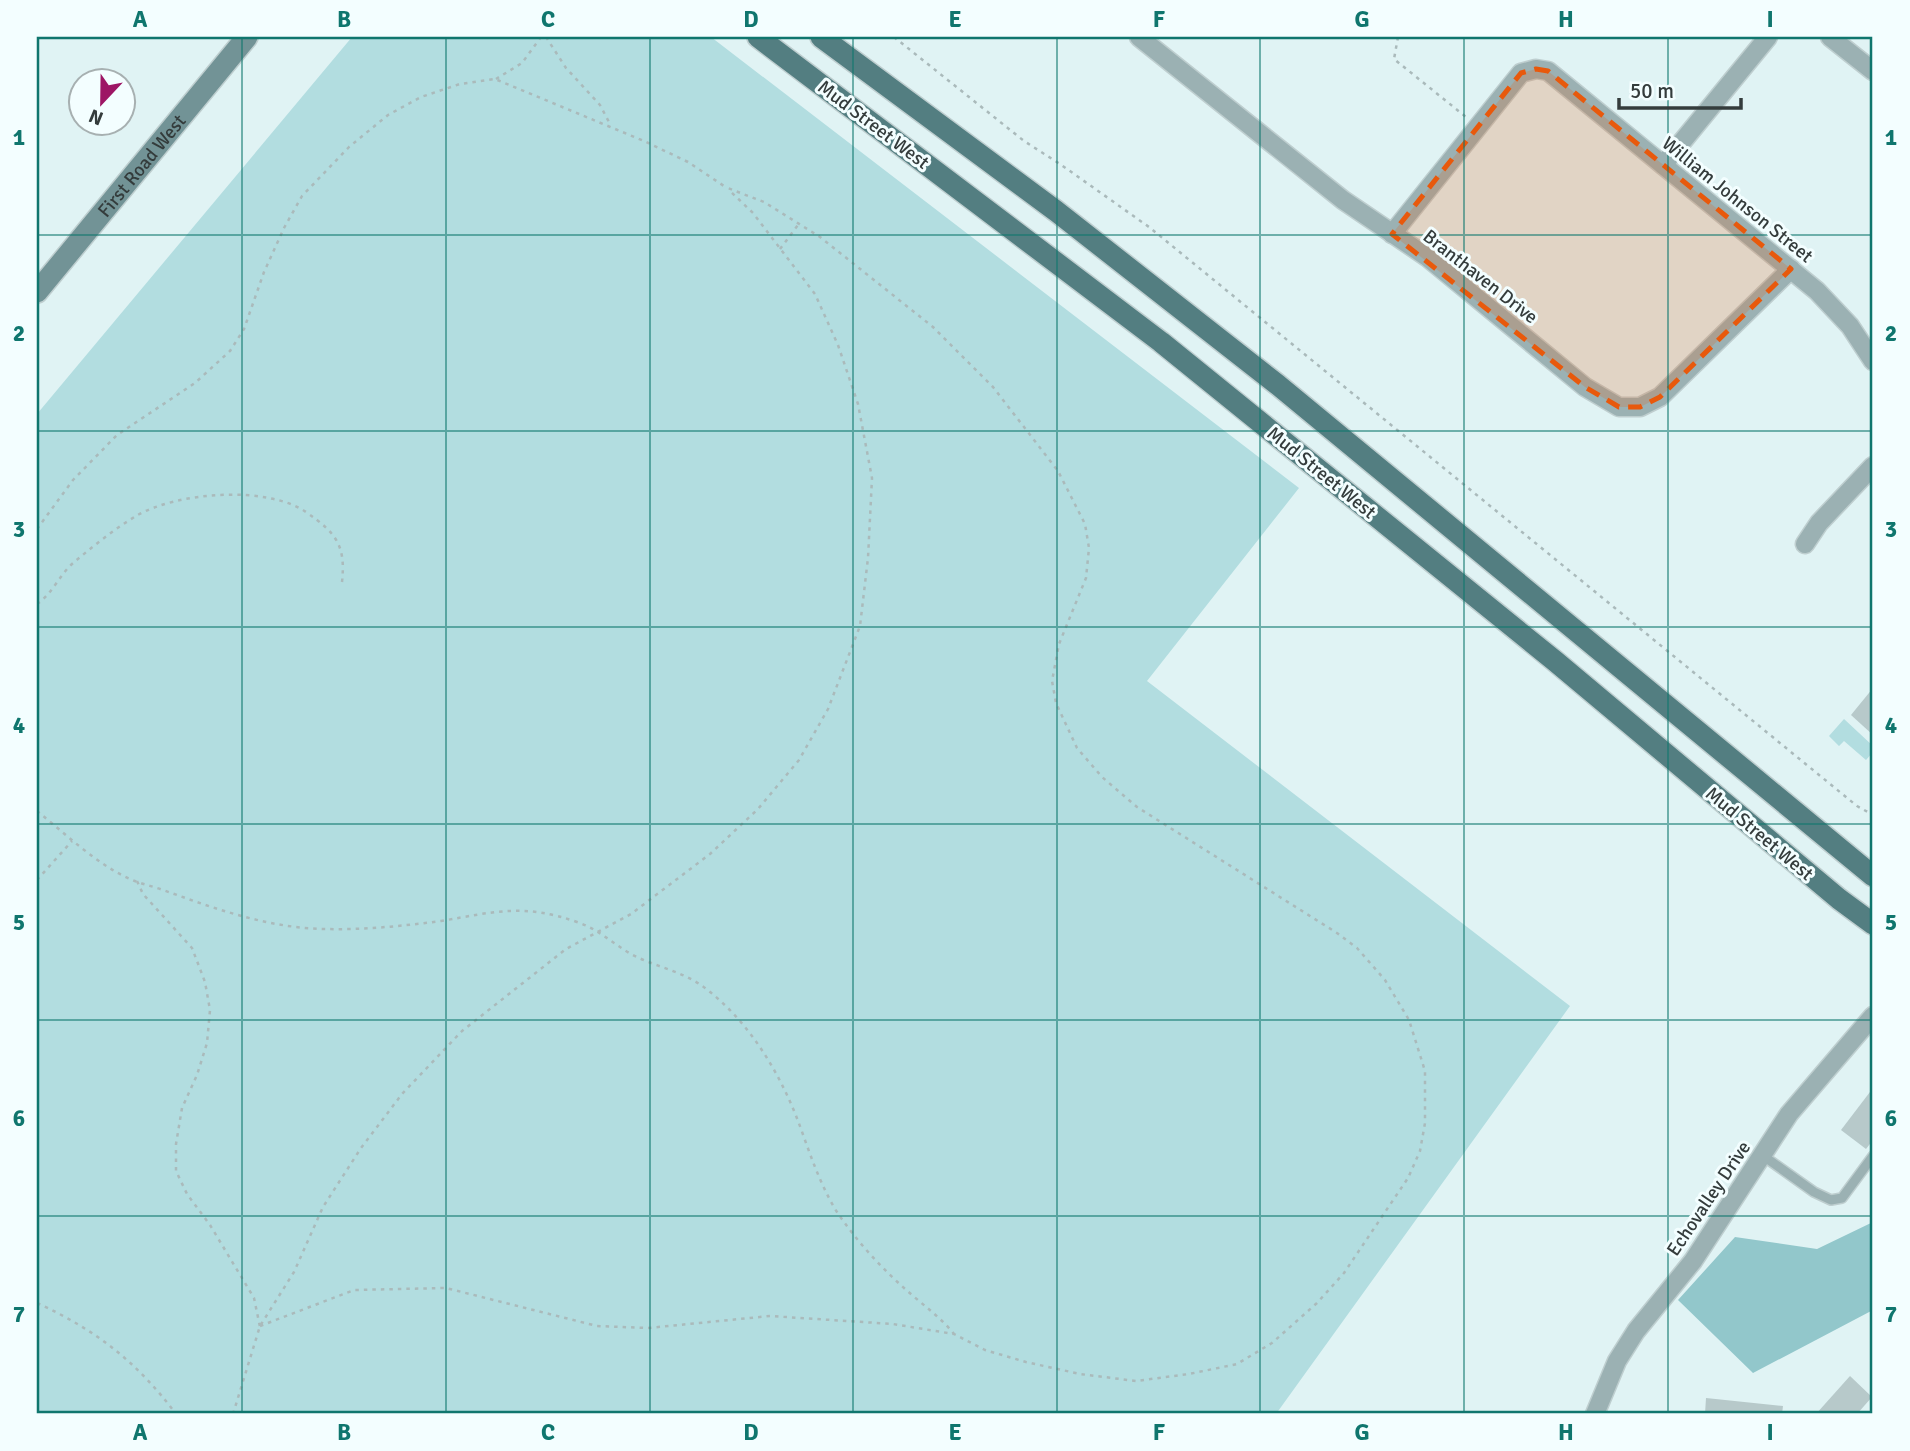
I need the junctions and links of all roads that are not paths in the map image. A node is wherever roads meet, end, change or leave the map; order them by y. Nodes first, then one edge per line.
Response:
1 (247, 37) edge
2 (758, 37) edge
3 (821, 37) edge
4 (1139, 37) edge
5 (1768, 37) edge
6 (1830, 37) edge
7 (1873, 71) edge
8 (1663, 164) junction
9 (1392, 234) junction
10 (1791, 269) junction
11 (37, 292) edge
12 (1873, 361) edge
13 (1873, 466) edge
14 (1805, 544) dead end
15 (1873, 876) edge
16 (1873, 924) edge
17 (1873, 1016) edge
18 (1762, 1155) junction
19 (1873, 1156) edge
20 (1595, 1414) edge

1 - 11 street, First Road West
2 - 16 main road, Mud Street West
3 - 15 main road, Mud Street West
4 - 9 street, Branthaven Drive
5 - 8 street
6 - 7 street
8 - 9 street, William Johnson Street
8 - 10 street, William Johnson Street
9 - 10 street, Branthaven Drive
10 - 12 street, William Johnson Street
13 - 14 street
17 - 18 street, Echovalley Drive
18 - 19 lane
18 - 20 street, Echovalley Drive

